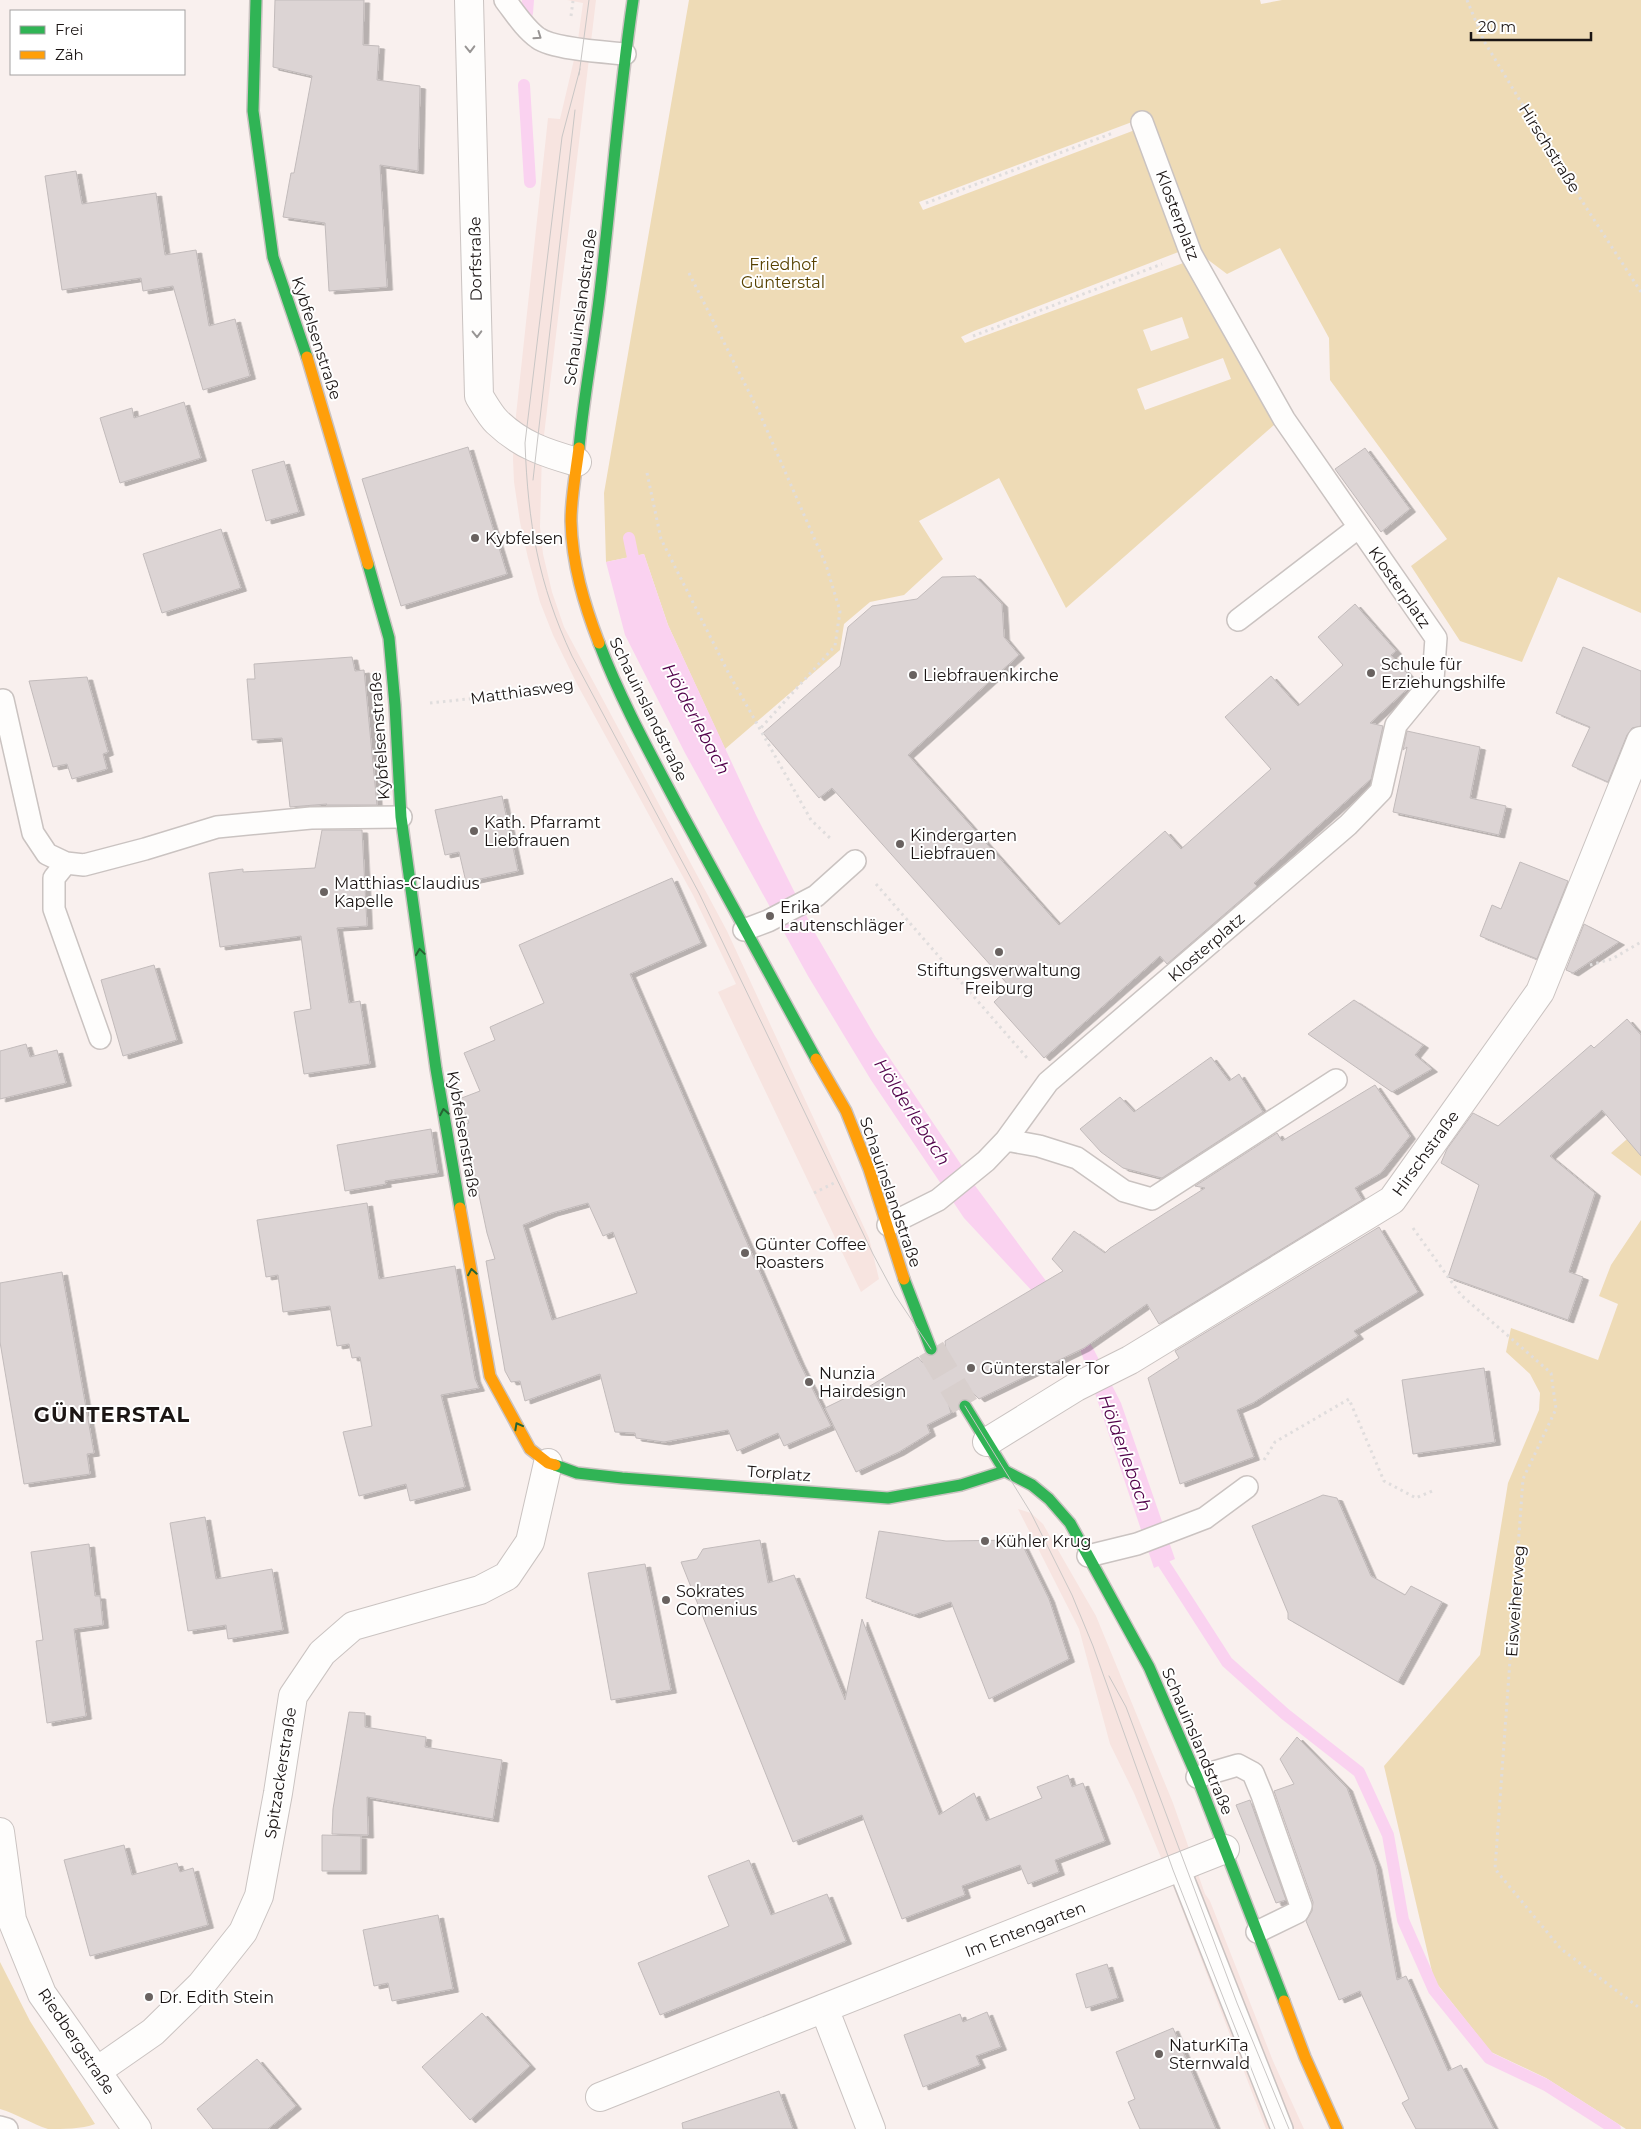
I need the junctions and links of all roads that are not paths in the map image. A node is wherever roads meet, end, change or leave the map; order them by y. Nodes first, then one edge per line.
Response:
1 (256, 0) edge
2 (469, 0) edge
3 (505, 0) edge
4 (633, 0) edge
5 (624, 54) junction
6 (1142, 122) road end
7 (577, 462) junction
8 (1359, 527) junction
9 (1238, 620) dead end
10 (3, 700) dead end
11 (1641, 741) edge
12 (401, 817) junction
13 (855, 861) road end
14 (66, 863) junction
15 (744, 930) junction
16 (100, 1038) dead end
17 (1336, 1080) dead end
18 (1006, 1140) junction
19 (888, 1225) junction
20 (931, 1349) tunnel mouth
21 (965, 1406) tunnel mouth
22 (987, 1442) junction
23 (548, 1463) junction
24 (1005, 1471) junction
25 (1247, 1487) dead end
26 (1088, 1556) junction
27 (1197, 1777) junction
28 (0, 1832) edge
29 (1225, 1849) junction
30 (1179, 1868) junction
31 (1257, 1932) junction
32 (824, 2008) junction
33 (97, 2071) junction
34 (600, 2097) dead end
35 (129, 2126) edge
36 (0, 2127) edge
37 (7, 2129) edge
38 (871, 2129) edge
39 (1282, 2129) edge
40 (1337, 2129) edge

1 - 12 main road, Kybfelsenstraße
2 -> 7 street, Dorfstraße
3 -> 5 lane
4 - 5 main road, Schauinslandstraße
5 - 7 main road, Schauinslandstraße
6 - 8 lane, Klosterplatz
7 - 15 main road, Schauinslandstraße
8 - 9 lane
8 - 18 lane, Klosterplatz
10 - 14 lane
11 - 22 street, Hirschstraße
12 - 14 lane
23 -> 12 main road, Kybfelsenstraße
13 - 15 lane
14 - 16 lane
15 - 19 main road, Schauinslandstraße
17 - 18 lane
18 - 19 lane, Klosterplatz
19 - 20 main road, Schauinslandstraße
21 - 22 main road
22 - 24 main road
23 - 24 main road, Torplatz
23 - 33 street, Spitzackerstraße
24 - 26 main road, Schauinslandstraße
25 - 26 lane
26 - 27 main road, Schauinslandstraße
27 - 29 main road, Schauinslandstraße
27 - 31 lane
28 - 33 street, Riedbergstraße
29 - 30 street, Im Entengarten
29 - 31 main road, Schauinslandstraße
30 - 32 street, Im Entengarten
30 - 39 lane
31 - 40 main road, Schauinslandstraße
32 - 34 street, Im Entengarten
32 - 38 street
33 - 35 street, Riedbergstraße
36 - 37 lane

